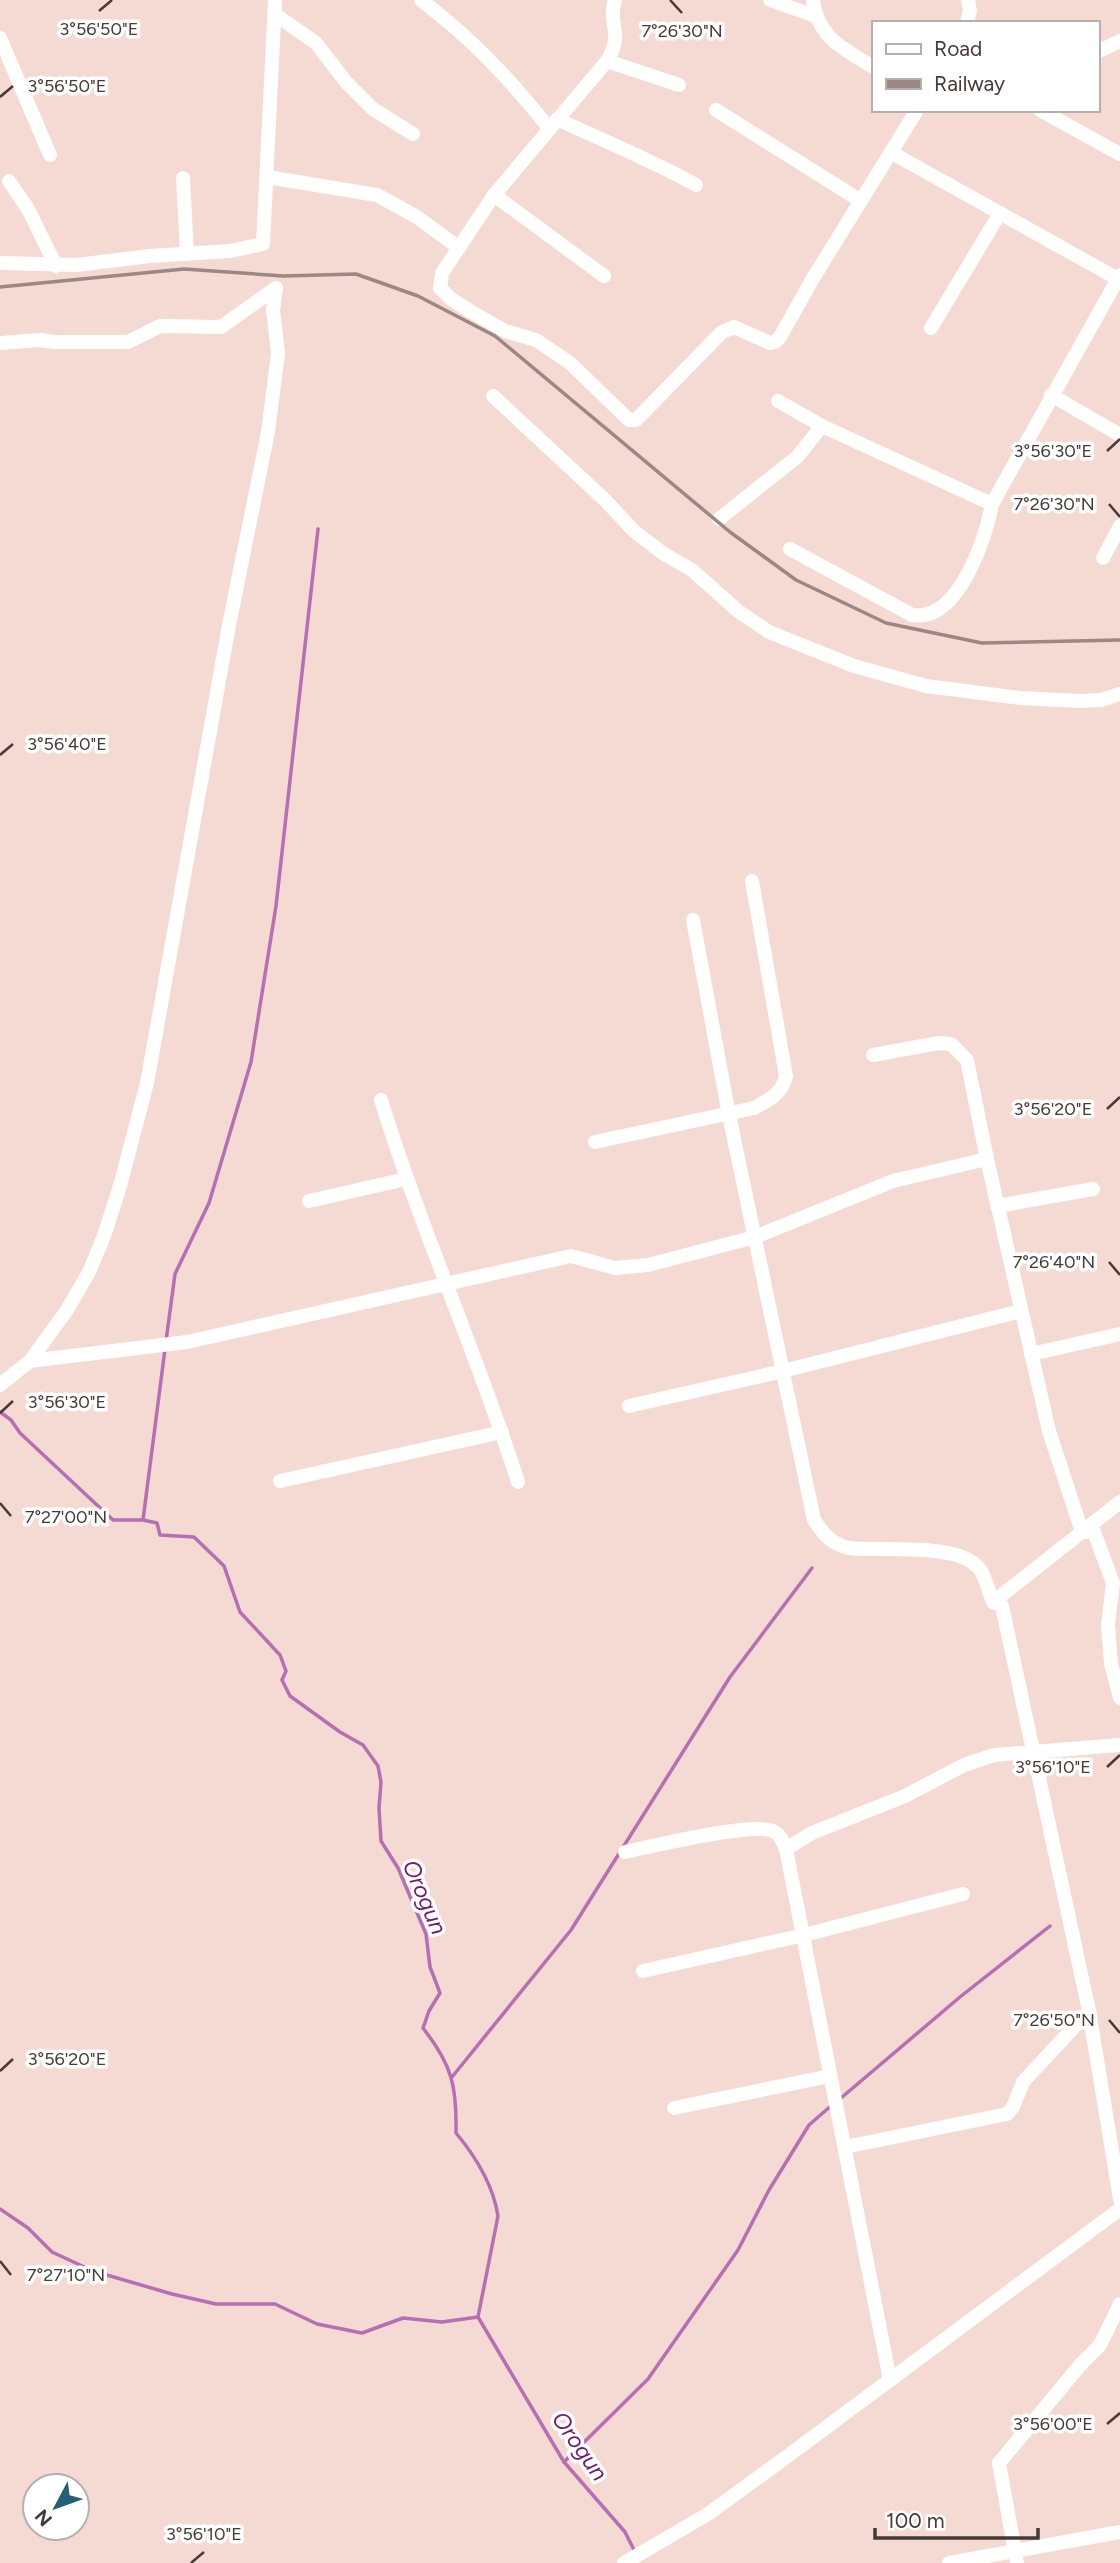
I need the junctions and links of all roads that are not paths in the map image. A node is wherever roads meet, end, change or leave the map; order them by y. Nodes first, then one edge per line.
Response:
1 (275, 0) edge
2 (421, 0) edge
3 (599, 0) edge
4 (770, 0) edge
5 (813, 0) edge
6 (968, 0) edge
7 (614, 6) edge
8 (276, 15) junction
9 (815, 16) junction
10 (968, 21) edge
11 (0, 38) edge
12 (1120, 41) edge
13 (1099, 51) edge
14 (607, 61) junction
15 (872, 66) edge
16 (679, 85) dead end
17 (716, 110) dead end
18 (915, 112) edge
19 (1044, 112) edge
20 (553, 123) junction
21 (413, 134) dead end
22 (892, 153) junction
23 (1120, 154) edge
24 (50, 155) dead end
25 (267, 177) junction
26 (183, 178) dead end
27 (9, 181) dead end
28 (696, 186) dead end
29 (494, 195) junction
30 (861, 201) junction
31 (1000, 213) junction
32 (459, 248) junction
33 (187, 254) junction
34 (0, 263) edge
35 (56, 266) junction
36 (604, 276) dead end
37 (1119, 277) edge
38 (931, 328) dead end
39 (0, 343) edge
40 (1051, 395) junction
41 (493, 396) dead end
42 (778, 401) dead end
43 (822, 426) junction
44 (1120, 435) edge
45 (992, 504) junction
46 (719, 519) dead end
47 (1120, 526) edge
48 (790, 549) dead end
49 (1103, 558) dead end
50 (1120, 694) edge
51 (752, 881) dead end
52 (693, 920) dead end
53 (873, 1055) dead end
54 (381, 1100) dead end
55 (729, 1115) junction
56 (595, 1142) dead end
57 (986, 1158) junction
58 (406, 1180) junction
59 (1093, 1189) dead end
60 (309, 1201) dead end
61 (997, 1206) junction
62 (755, 1237) junction
63 (448, 1284) junction
64 (1021, 1311) junction
65 (1120, 1335) edge
66 (1031, 1354) junction
67 (30, 1361) junction
68 (783, 1371) junction
69 (0, 1385) edge
70 (629, 1406) dead end
71 (502, 1432) junction
72 (280, 1481) dead end
73 (518, 1482) dead end
74 (1120, 1502) edge
75 (1083, 1532) junction
76 (993, 1602) junction
77 (1120, 1699) edge
78 (1120, 1745) edge
79 (1034, 1751) junction
80 (786, 1849) junction
81 (625, 1852) dead end
82 (963, 1894) dead end
83 (804, 1936) junction
84 (643, 1971) dead end
85 (1089, 2011) junction
86 (830, 2076) junction
87 (674, 2108) dead end
88 (845, 2147) junction
89 (1120, 2199) edge
90 (1120, 2209) edge
91 (1120, 2304) edge
92 (890, 2380) junction
93 (1120, 2532) edge
94 (1015, 2558) edge
95 (624, 2563) edge
96 (950, 2563) edge

1 - 8 street
2 - 20 street
3 - 7 street
4 - 9 street
5 - 9 street
6 - 10 street
7 - 14 street
8 - 21 street
8 - 25 street
9 - 15 street
11 - 24 street
12 - 13 street
14 - 16 street
14 - 20 street
17 - 30 street
18 - 22 street
19 - 23 street
20 - 28 street
20 - 29 street
22 - 30 street
22 - 31 street
25 - 32 street
25 - 33 street
26 - 33 street
27 - 35 street
29 - 32 street
29 - 36 street
30 - 32 street
31 - 37 street
31 - 38 street
33 - 35 street
34 - 35 street
37 - 40 street
39 - 67 street
40 - 44 street
40 - 45 street
41 - 50 street
42 - 43 street
43 - 45 street
43 - 46 street
45 - 48 street
47 - 49 street
51 - 55 street
52 - 55 street
53 - 57 street
54 - 58 street
55 - 56 street
55 - 62 street
57 - 61 street
57 - 62 street
58 - 60 street
58 - 63 street
59 - 61 street
61 - 64 street
62 - 63 street
62 - 68 street
63 - 67 street
63 - 71 street
64 - 66 street
64 - 68 street
65 - 66 street
66 - 75 street
67 - 69 street
68 - 70 street
68 - 76 street
71 - 72 street
71 - 73 street
74 - 75 street
75 - 76 street
75 - 77 street
76 - 79 street
78 - 79 street
79 - 80 street
79 - 85 street
80 - 81 street
80 - 83 street
82 - 83 street
83 - 84 street
83 - 86 street
85 - 88 street
85 - 89 street
86 - 87 street
86 - 88 street
88 - 92 street
90 - 92 street
91 - 94 street
92 - 95 street
93 - 94 street
94 - 96 street

